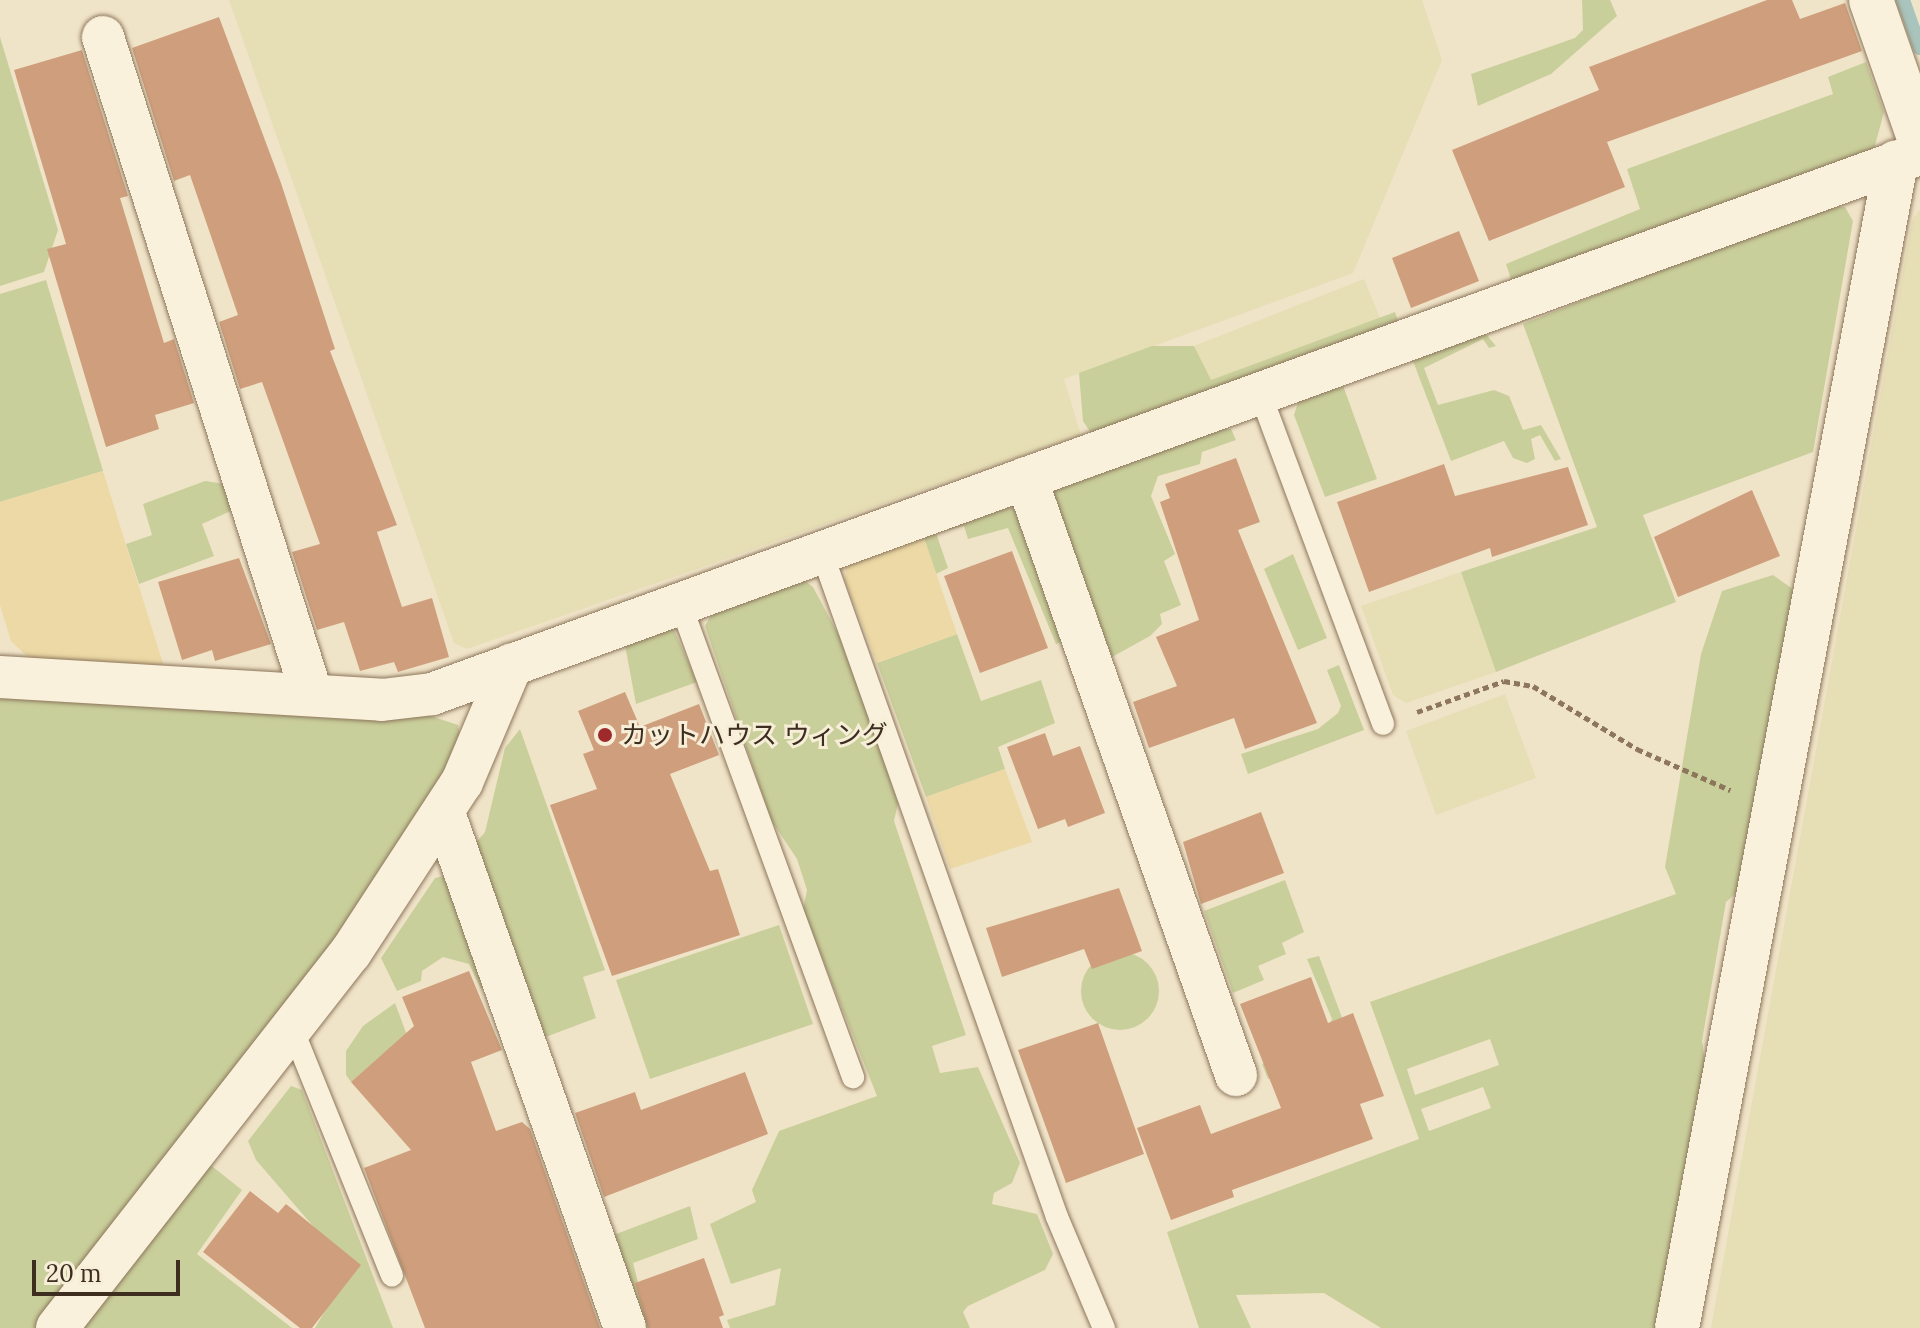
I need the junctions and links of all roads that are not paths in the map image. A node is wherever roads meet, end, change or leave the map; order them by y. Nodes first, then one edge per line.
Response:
1 (1871, 0) edge
2 (103, 37) dead end
3 (1912, 152) edge
4 (1260, 393) junction
5 (1026, 478) junction
6 (822, 553) junction
7 (680, 603) junction
8 (512, 664) junction
9 (2, 671) edge
10 (312, 695) junction
11 (1383, 724) road end
12 (444, 813) junction
13 (292, 1028) junction
14 (1236, 1075) dead end
15 (853, 1077) dead end
16 (392, 1276) dead end
17 (57, 1328) edge
18 (625, 1328) edge
19 (1104, 1328) edge
20 (1677, 1328) edge

1 - 3 street
2 - 10 street
3 - 4 street
3 - 20 street
4 - 5 street
4 - 11 lane
5 - 6 street
5 - 14 street
6 - 7 street
6 - 19 lane
7 - 8 street
7 - 15 lane
8 - 10 street
8 - 12 street
9 - 10 street
12 - 13 street
12 - 18 street
13 - 16 lane
13 - 17 street

